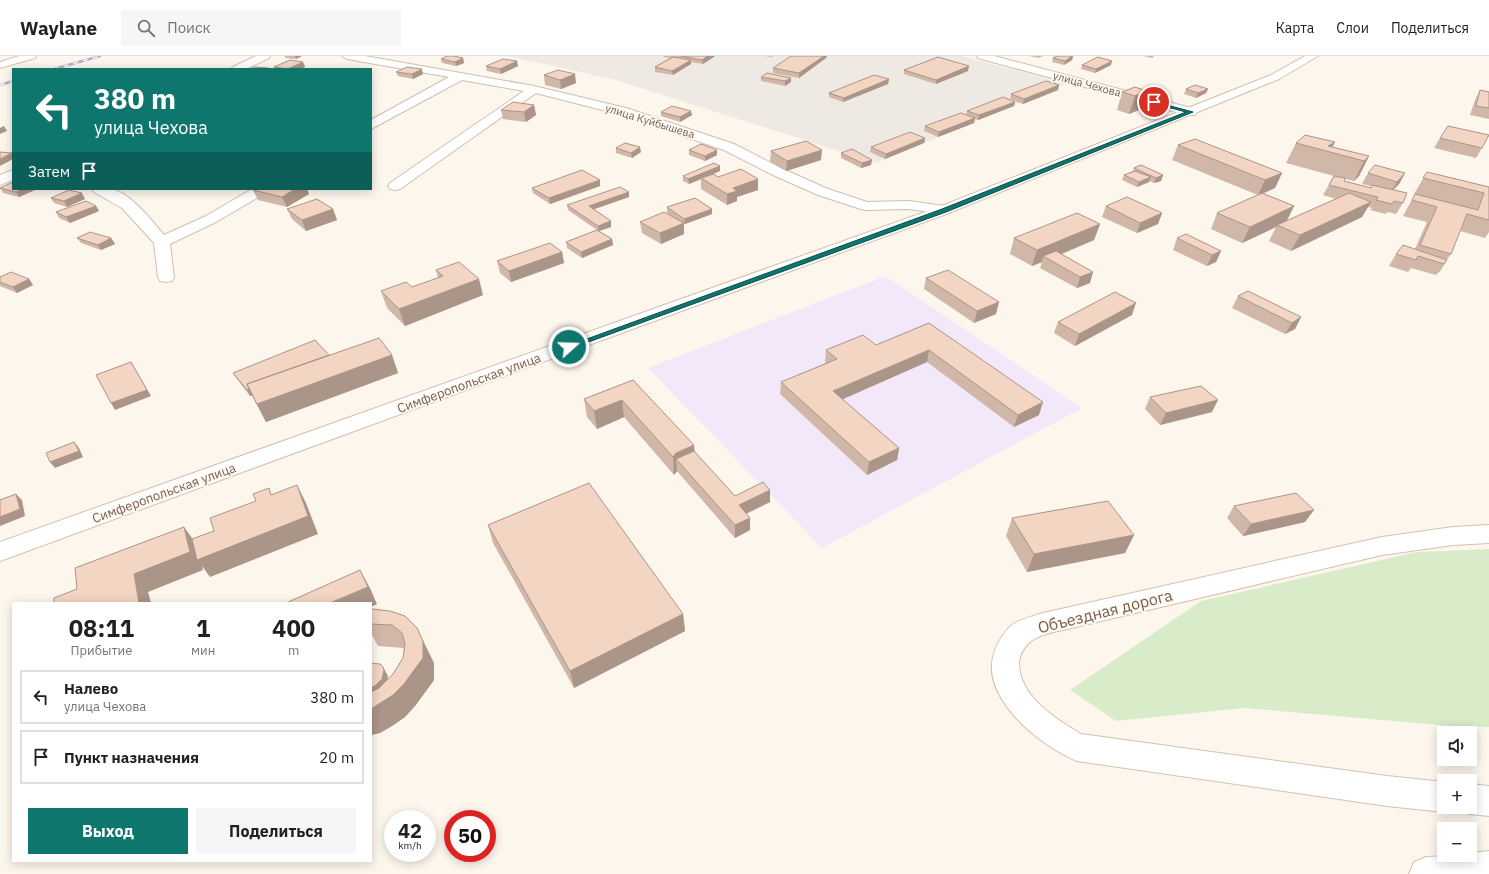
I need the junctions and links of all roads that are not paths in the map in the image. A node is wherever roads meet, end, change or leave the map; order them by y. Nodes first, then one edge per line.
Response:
1 (31, 56) edge
2 (265, 56) edge
3 (347, 56) edge
4 (982, 56) edge
5 (1313, 56) edge
6 (0, 65) edge
7 (239, 68) edge
8 (460, 76) junction
9 (534, 89) junction
10 (1191, 112) junction
11 (372, 124) edge
12 (12, 174) edge
13 (0, 180) edge
14 (395, 186) dead end
15 (101, 190) edge
16 (260, 190) edge
17 (944, 210) junction
18 (162, 242) junction
19 (166, 277) dead end
20 (1489, 534) edge
21 (0, 552) edge
22 (1437, 796) edge
23 (1477, 800) edge
24 (1489, 801) edge
25 (1489, 868) edge
26 (1426, 874) edge

1 - 6 main road
2 - 7 main road
3 - 8 main road, улица Куйбышева
4 - 10 main road, улица Чехова
5 - 10 main road, Симферопольская улица
8 - 9 main road, улица Куйбышева
8 - 11 main road
9 - 14 main road
9 - 17 main road, улица Куйбышева
10 - 17 main road, Симферопольская улица
12 - 13 main road
15 - 18 main road
16 - 18 main road
17 - 21 main road, Симферопольская улица
18 - 19 main road
20 - 22 main road, Объездная дорога
23 - 24 main road
25 - 26 main road

